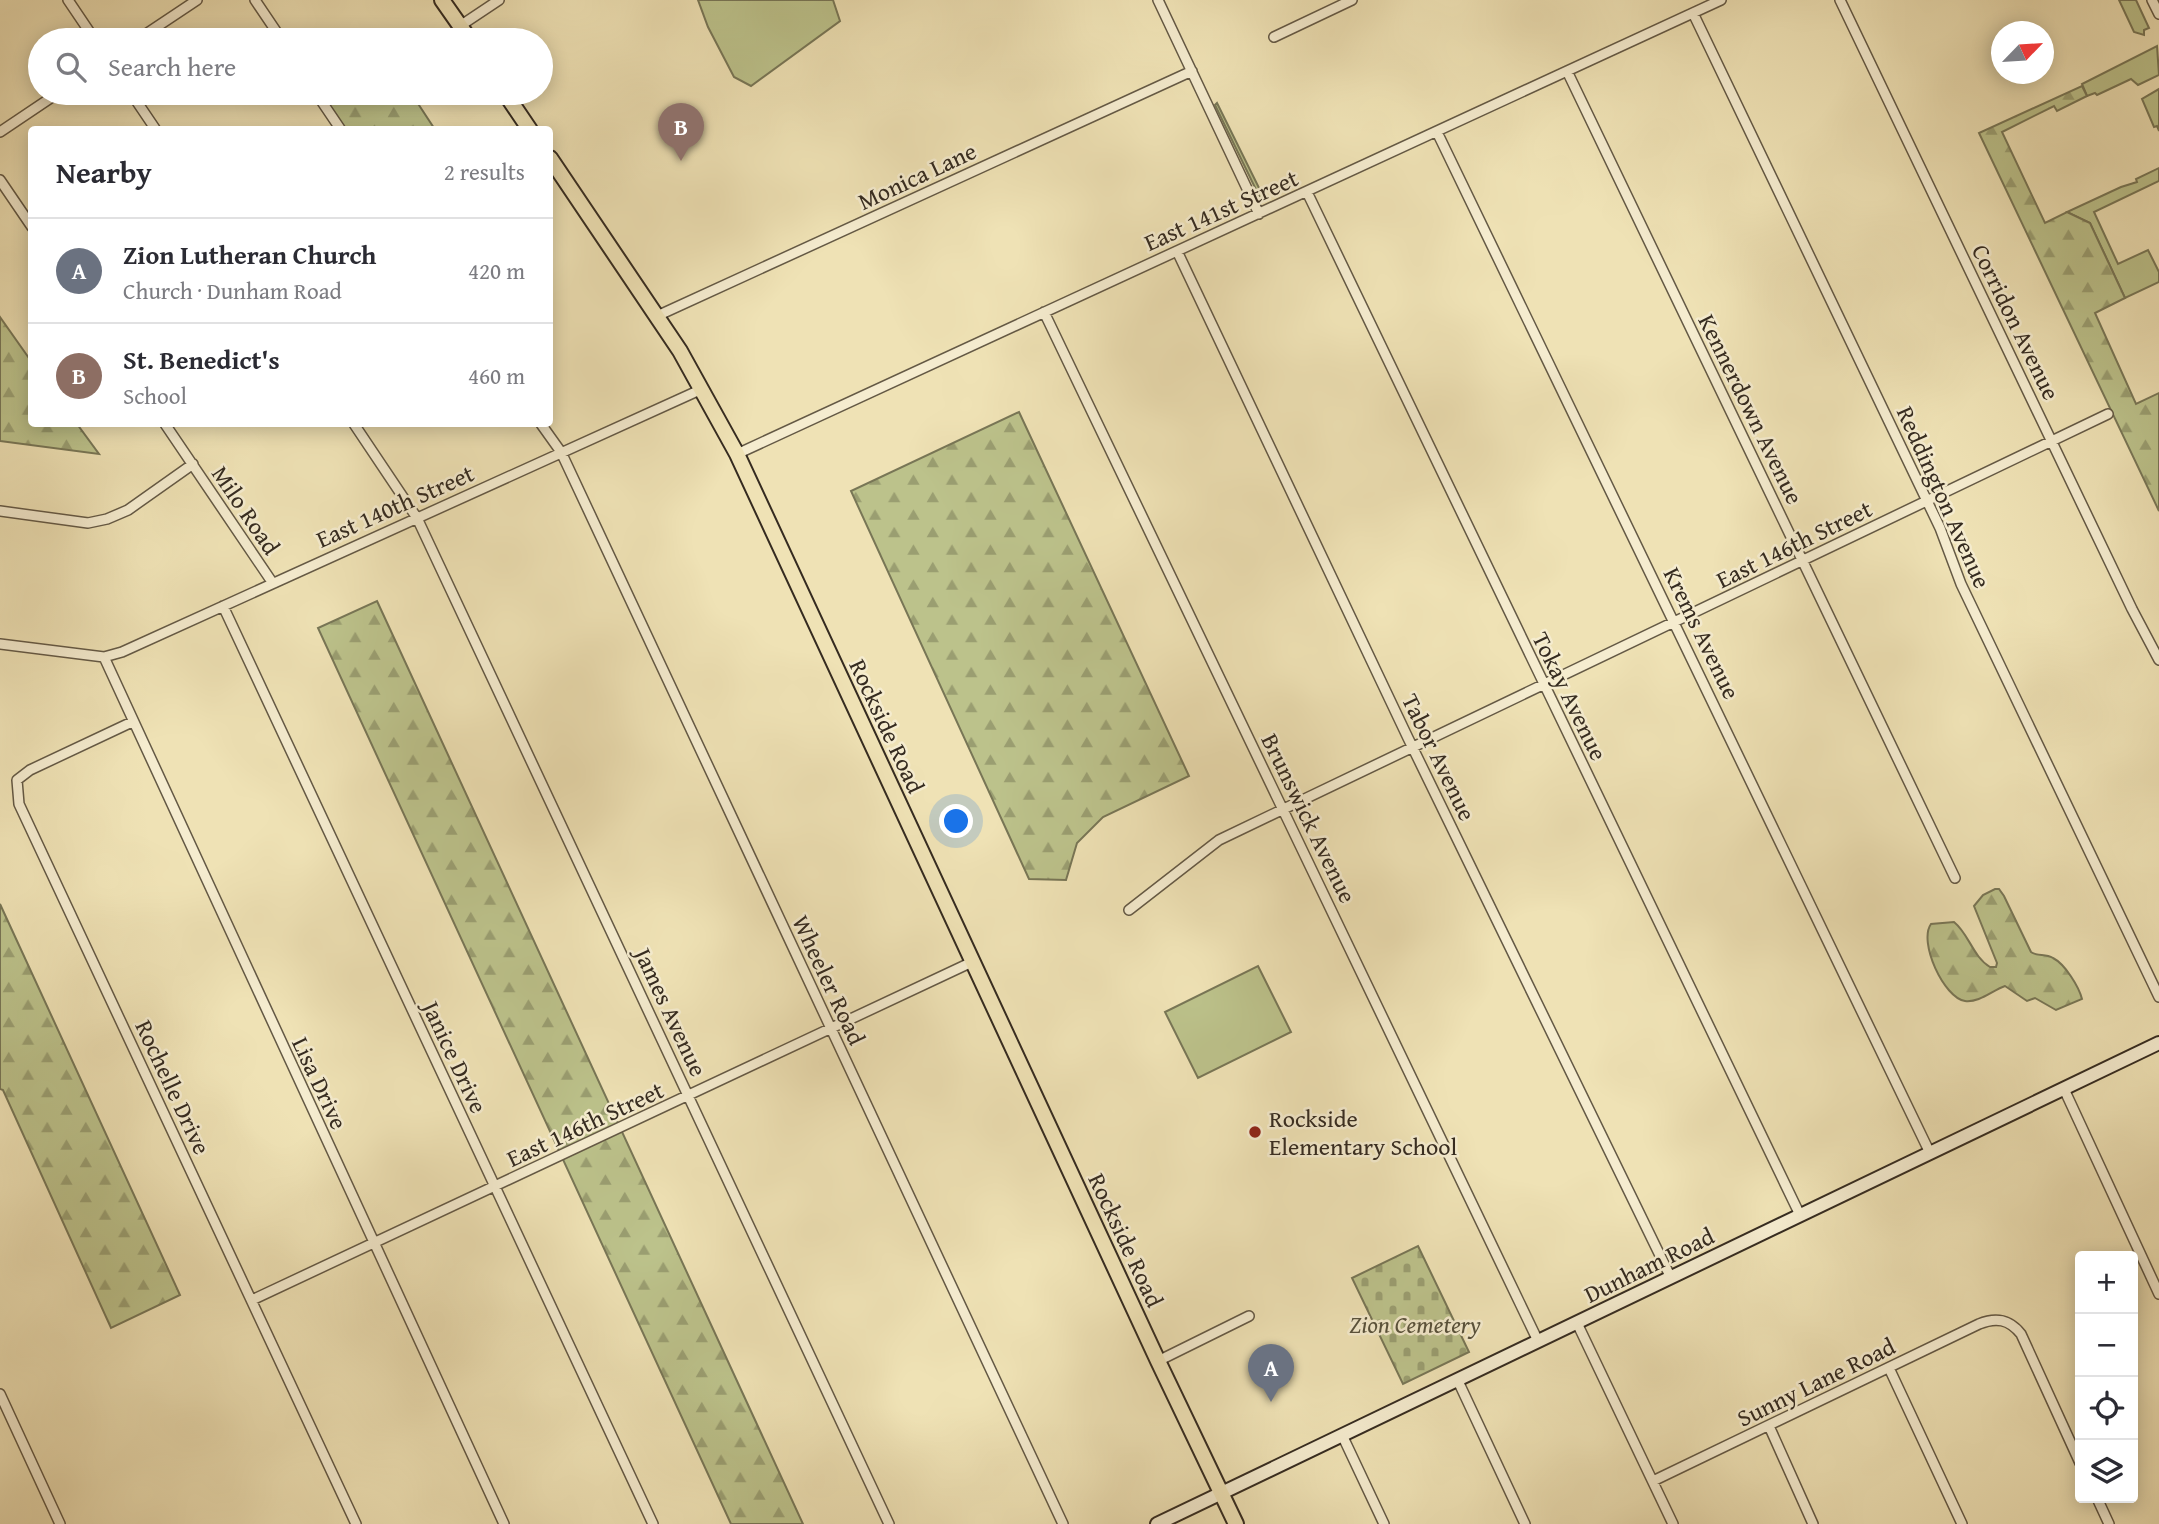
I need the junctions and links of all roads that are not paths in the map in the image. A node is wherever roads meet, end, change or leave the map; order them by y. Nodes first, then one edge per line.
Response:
1 (68, 0) edge
2 (197, 0) edge
3 (255, 0) edge
4 (442, 0) edge
5 (499, 0) edge
6 (1158, 0) edge
7 (1721, 0) edge
8 (1840, 0) edge
9 (2152, 0) edge
10 (1346, 1) edge
11 (1693, 13) junction
12 (2159, 14) edge
13 (460, 26) joint
14 (87, 28) edge
15 (155, 28) edge
16 (274, 28) edge
17 (1274, 37) dead end
18 (1192, 71) junction
19 (1567, 71) junction
20 (40, 105) edge
21 (139, 105) edge
22 (324, 105) edge
23 (513, 105) edge
24 (153, 126) edge
25 (338, 126) edge
26 (527, 126) edge
27 (0, 132) edge
28 (1437, 132) junction
29 (553, 162) edge
30 (0, 180) edge
31 (1307, 192) junction
32 (1259, 214) junction
33 (28, 221) edge
34 (1177, 251) junction
35 (1044, 313) junction
36 (657, 316) junction
37 (702, 389) junction
38 (2108, 414) dead end
39 (167, 427) edge
40 (356, 427) edge
41 (543, 427) edge
42 (2051, 441) junction
43 (561, 452) junction
44 (737, 454) junction
45 (192, 464) junction
46 (1927, 502) junction
47 (0, 511) edge
48 (417, 518) junction
49 (1802, 561) junction
50 (272, 582) junction
51 (223, 606) junction
52 (1676, 622) junction
53 (0, 644) edge
54 (104, 657) junction
55 (2159, 660) edge
56 (1543, 685) junction
57 (132, 722) junction
58 (1413, 748) junction
59 (1283, 810) junction
60 (1955, 878) dead end
61 (1129, 910) dead end
62 (972, 962) junction
63 (2159, 997) edge
64 (830, 1029) junction
65 (2159, 1043) edge
66 (2063, 1089) junction
67 (689, 1096) junction
68 (1930, 1153) junction
69 (494, 1187) junction
70 (1800, 1215) junction
71 (373, 1244) junction
72 (1671, 1278) junction
73 (2159, 1294) edge
74 (251, 1300) junction
75 (1249, 1316) dead end
76 (1577, 1323) junction
77 (1538, 1341) junction
78 (1158, 1361) junction
79 (1889, 1368) junction
80 (1458, 1381) junction
81 (0, 1394) edge
82 (1769, 1426) junction
83 (1343, 1437) junction
84 (2075, 1451) edge
85 (1653, 1481) junction
86 (1222, 1493) junction
87 (2099, 1503) edge
88 (60, 1524) edge
89 (356, 1524) edge
90 (504, 1524) edge
91 (653, 1524) edge
92 (889, 1524) edge
93 (1063, 1524) edge
94 (1157, 1524) edge
95 (1236, 1524) edge
96 (1384, 1524) edge
97 (1525, 1524) edge
98 (1673, 1524) edge
99 (1813, 1524) edge
100 (1962, 1524) edge
101 (2109, 1524) edge

1 - 14 street
2 - 15 street
3 - 16 street
4 - 13 main road
5 - 13 street
6 - 18 street
7 - 11 street, East 141st Street
8 - 42 street, Corridon Avenue
9 - 12 street
10 - 17 street
11 - 19 street, East 141st Street
11 - 46 street, Reddington Avenue
18 - 32 street
18 - 36 street, Monica Lane
19 - 28 street, East 141st Street
19 - 49 street, Kennerdown Avenue
20 - 27 street
21 - 24 street
22 - 25 street
23 - 26 main road
28 - 31 street, East 141st Street
28 - 52 street, Krems Avenue
29 - 36 main road, Rockside Road
30 - 33 street
31 - 32 street, East 141st Street
31 - 56 street, Tokay Avenue
32 - 34 street, East 141st Street
34 - 35 street, East 141st Street
34 - 58 street, Tabor Avenue
35 - 44 street, East 141st Street
35 - 59 street, Brunswick Avenue
36 - 37 main road, Rockside Road
37 - 43 street, East 140th Street
37 - 44 main road, Rockside Road
38 - 42 street, East 146th Street
39 - 45 street, Milo Road
40 - 48 street, James Avenue
41 - 43 street, Wheeler Road
42 - 46 street, East 146th Street
42 - 55 street, Corridon Avenue
43 - 48 street, East 140th Street
43 - 64 street, Wheeler Road
44 - 62 main road, Rockside Road
45 - 47 street
45 - 50 street, Milo Road
46 - 49 street, East 146th Street
46 - 63 street, Reddington Avenue
48 - 50 street, East 140th Street
48 - 67 street, James Avenue
49 - 52 street, East 146th Street
49 - 60 street, Kennerdown Avenue
50 - 51 street, East 140th Street
51 - 54 street, East 140th Street
51 - 69 street, Janice Drive
52 - 56 street, East 146th Street
52 - 68 street, Krems Avenue
53 - 54 street
54 - 57 street, Lisa Drive
56 - 58 street, East 146th Street
56 - 70 street, Tokay Avenue
57 - 71 street, Lisa Drive
57 - 74 street, Rochelle Drive
58 - 59 street, East 146th Street
58 - 72 street, Tabor Avenue
59 - 61 street, East 146th Street
59 - 77 street, Brunswick Avenue
62 - 64 street, East 146th Street
62 - 78 main road, Rockside Road
64 - 67 street, East 146th Street
64 - 93 street, Wheeler Road
65 - 66 street, Dunham Road
66 - 68 street, Dunham Road
66 - 73 street
67 - 69 street, East 146th Street
67 - 92 street, James Avenue
68 - 70 street, Dunham Road
69 - 71 street, East 146th Street
69 - 91 street, Janice Drive
70 - 72 street, Dunham Road
71 - 74 street, East 146th Street
71 - 90 street, Lisa Drive
72 - 76 street, Dunham Road
74 - 89 street, Rochelle Drive
75 - 78 street
76 - 77 street, Dunham Road
76 - 85 street
77 - 80 street, Dunham Road
78 - 86 main road, Rockside Road
79 - 82 street, Sunny Lane Road
79 - 84 street, Sunny Lane Road
79 - 100 street
80 - 83 street, Dunham Road
80 - 97 street
81 - 88 street
82 - 85 street, Sunny Lane Road
82 - 99 street
83 - 86 street, Dunham Road
83 - 96 street
85 - 98 street
86 - 94 street, Dunham Road
86 - 95 main road, Rockside Road
87 - 101 street

